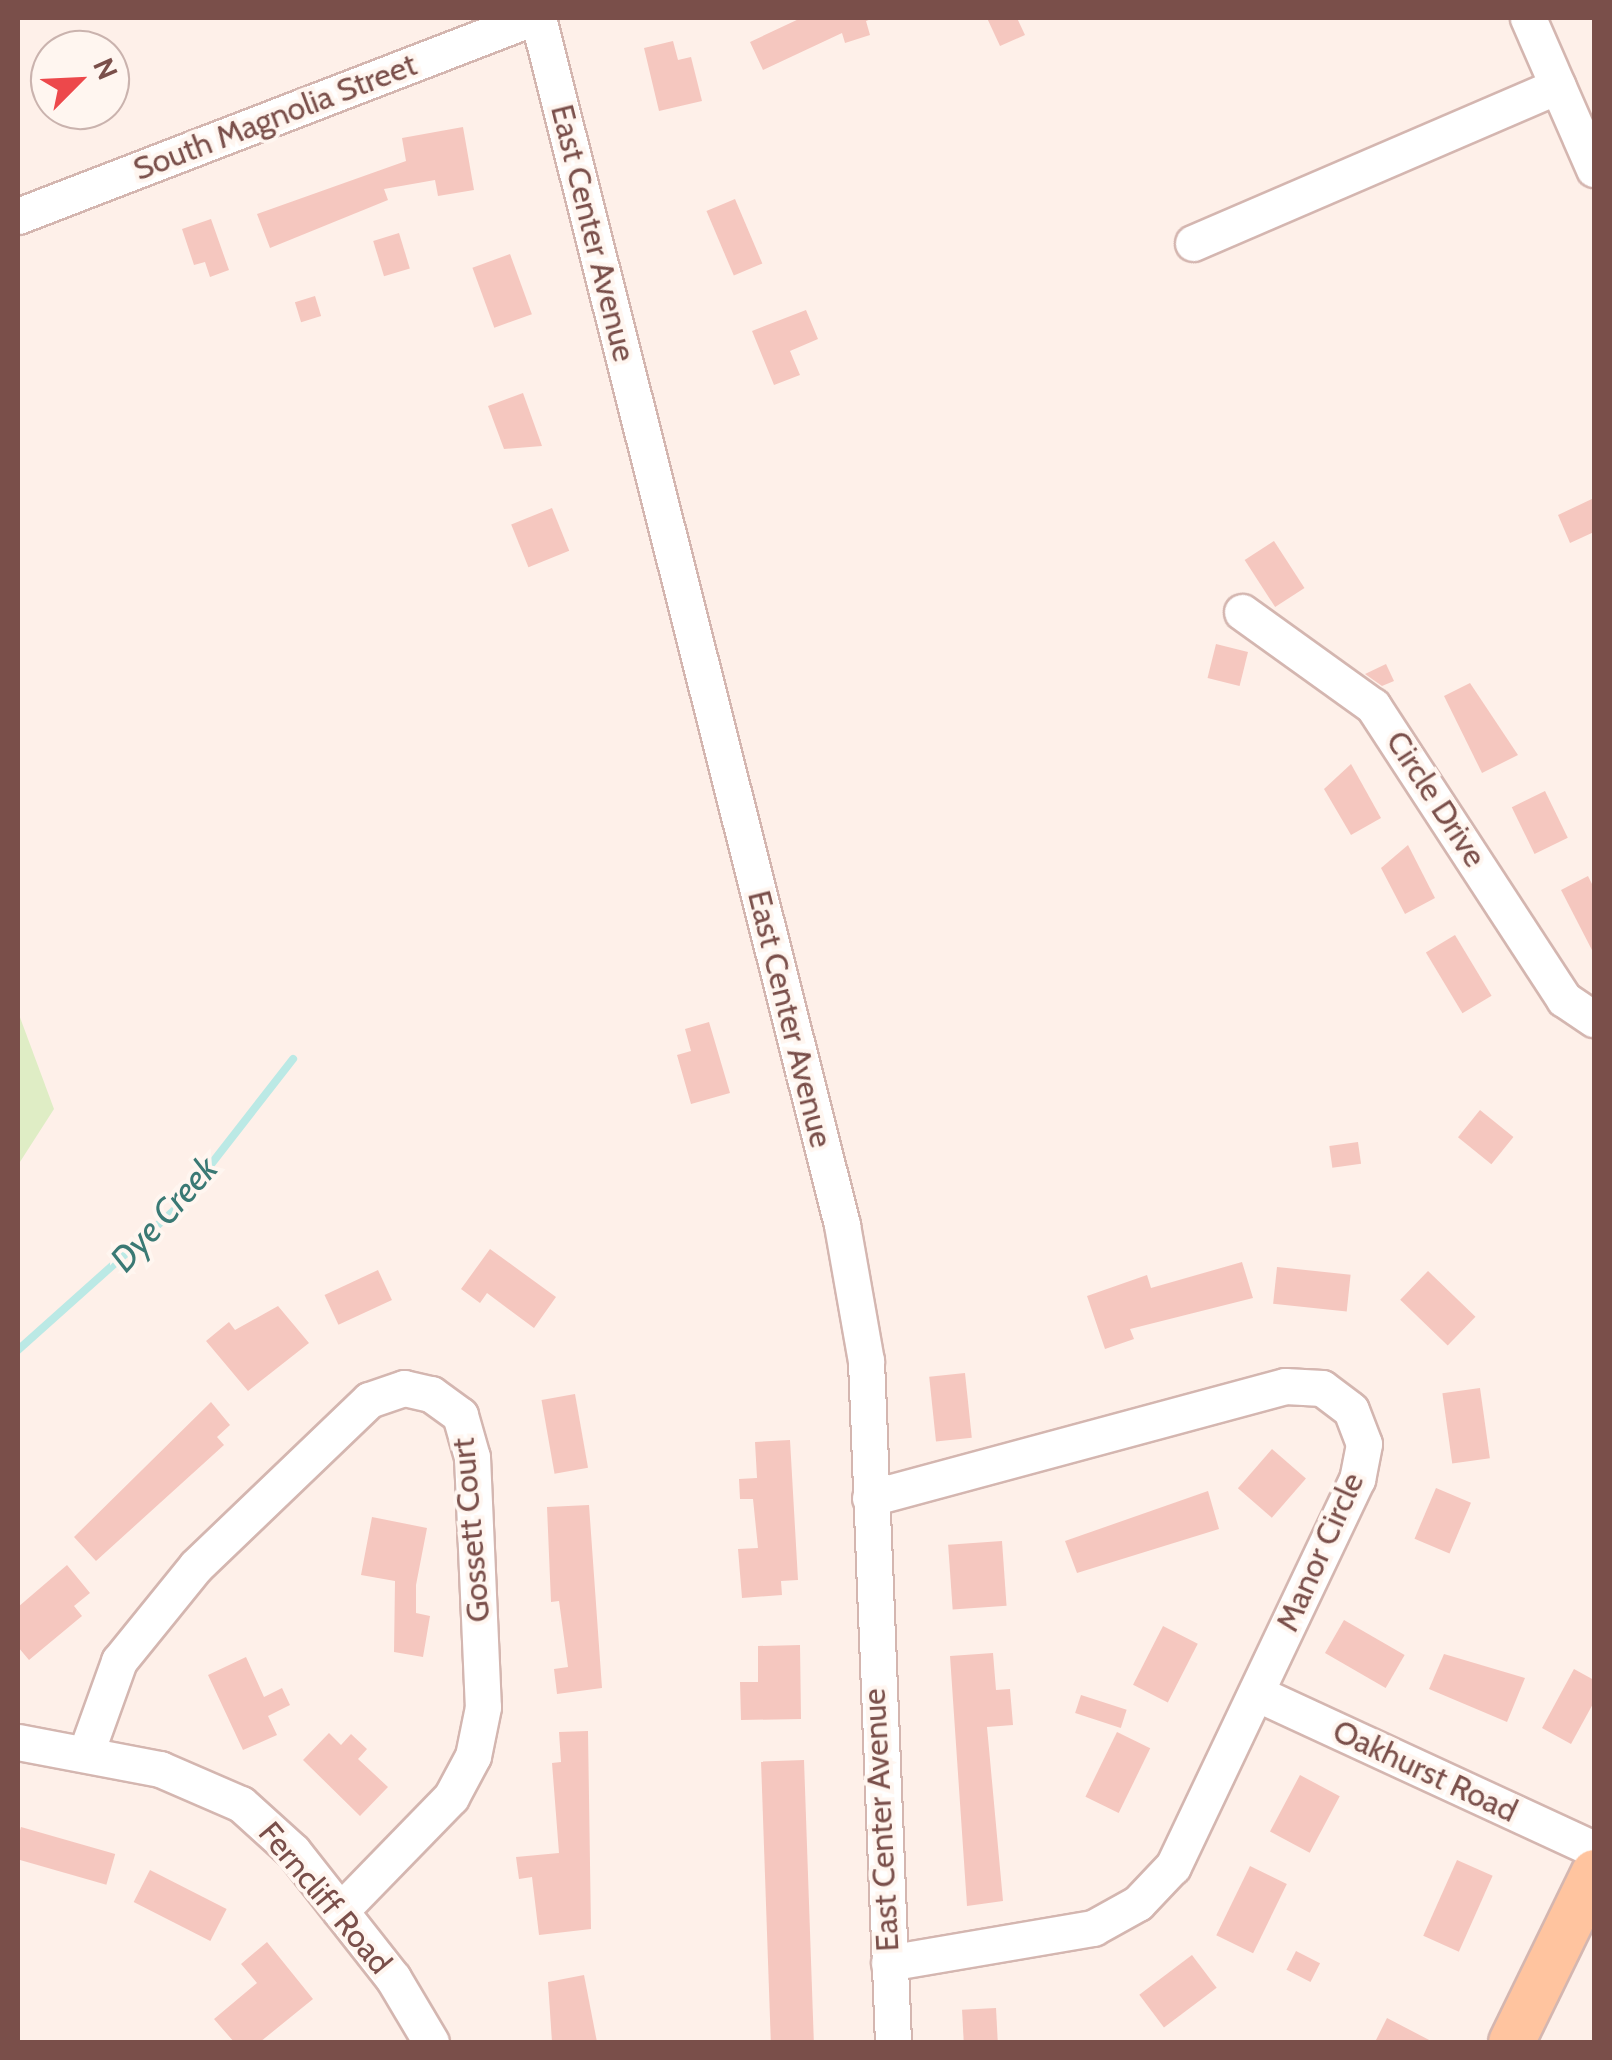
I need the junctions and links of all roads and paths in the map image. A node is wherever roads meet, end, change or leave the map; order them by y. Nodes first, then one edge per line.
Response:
1 (535, 18) edge
2 (1528, 18) edge
3 (1558, 86) junction
4 (1594, 169) edge
5 (18, 216) edge
6 (1193, 243) dead end
7 (1242, 612) dead end
8 (1594, 1019) edge
9 (870, 1498) junction
10 (1256, 1693) junction
11 (18, 1742) edge
12 (86, 1750) junction
13 (1594, 1848) edge
14 (1594, 1872) edge
15 (340, 1910) junction
16 (888, 1963) junction
17 (431, 2042) edge
18 (892, 2042) edge
19 (1512, 2042) edge

1 - 5 street, South Magnolia Street
1 - 9 street, East Center Avenue
2 - 3 street
3 - 4 street
3 - 6 street
7 - 8 street, Circle Drive
9 - 10 street, Manor Circle
9 - 16 street, East Center Avenue
10 - 13 street, Oakhurst Road
10 - 16 street, Manor Circle
11 - 12 street, Ferncliff Road
12 - 15 street, Ferncliff Road
12 - 15 street, Gossett Court
14 - 19 main road
15 - 17 street, Ferncliff Road
16 - 18 street, East Center Avenue

